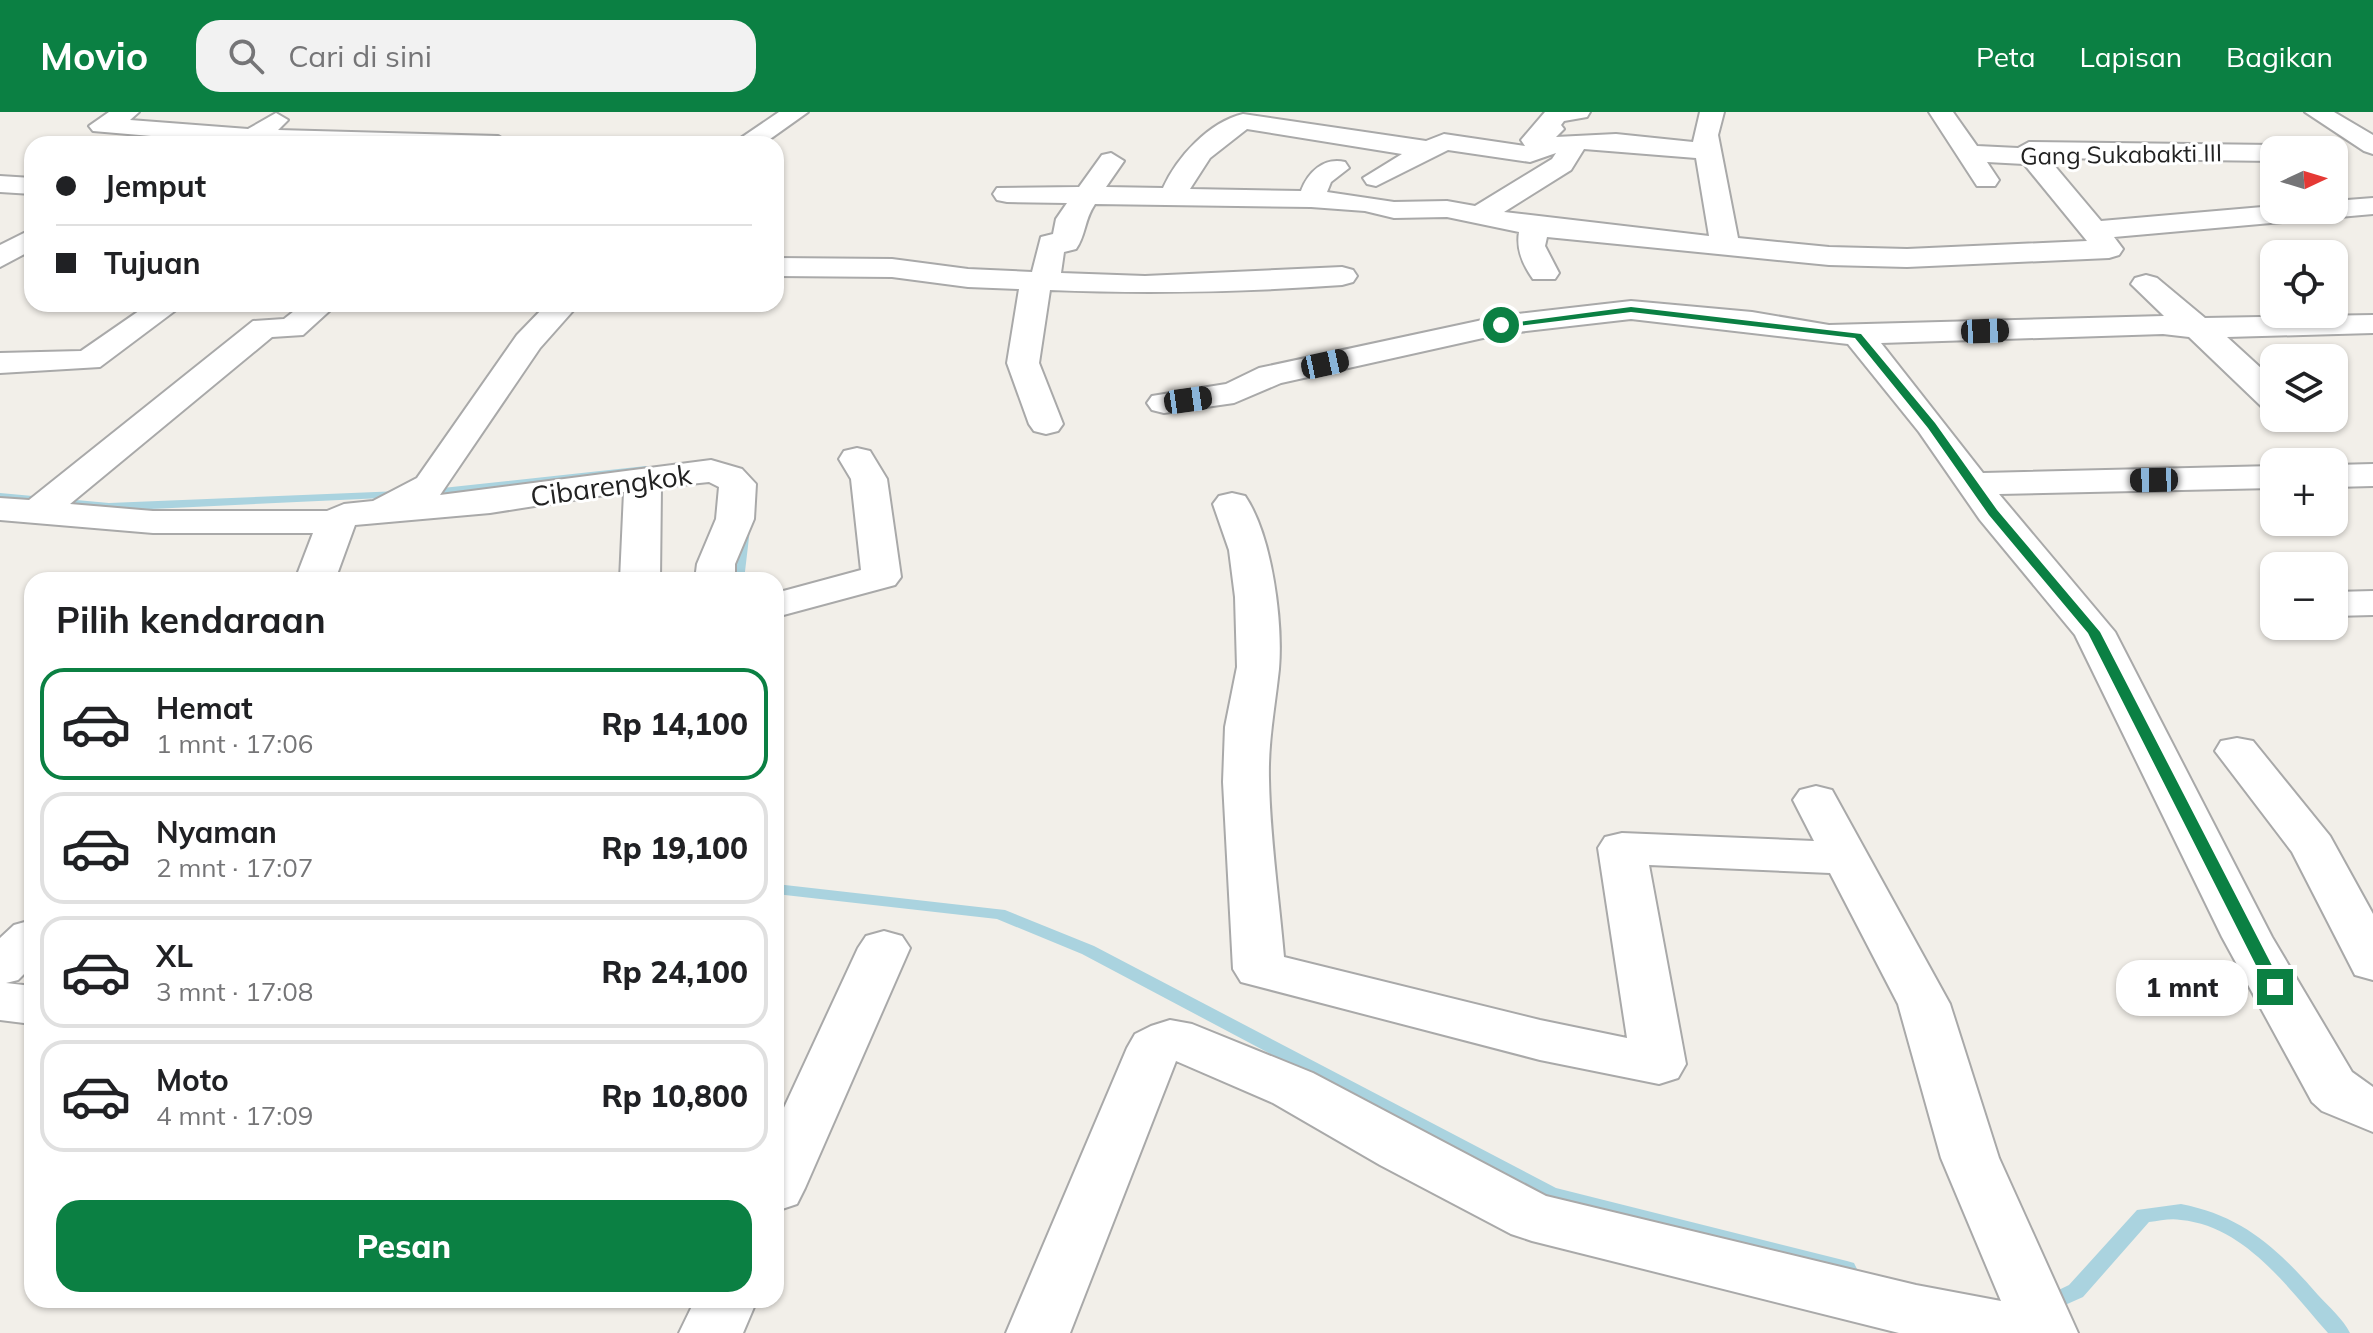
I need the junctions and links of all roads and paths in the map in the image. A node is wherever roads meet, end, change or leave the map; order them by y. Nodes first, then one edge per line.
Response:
1 (127, 112) edge
2 (286, 112) edge
3 (796, 112) edge
4 (1578, 112) edge
5 (1712, 112) edge
6 (1941, 112) edge
7 (2317, 112) edge
8 (1249, 117) edge
9 (221, 136) edge
10 (271, 136) edge
11 (758, 136) edge
12 (1545, 144) junction
13 (1573, 145) junction
14 (2373, 146) edge
15 (1426, 149) junction
16 (1708, 151) junction
17 (2260, 153) edge
18 (1969, 154) junction
19 (2348, 154) edge
20 (2373, 154) edge
21 (2032, 156) junction
22 (1111, 161) dead end
23 (1336, 168) dead end
24 (1376, 178) dead end
25 (1988, 183) dead end
26 (0, 184) edge
27 (24, 186) edge
28 (1007, 194) dead end
29 (1087, 196) junction
30 (1173, 197) junction
31 (1311, 199) junction
32 (2373, 206) edge
33 (2348, 208) edge
34 (1482, 214) junction
35 (2260, 216) edge
36 (1534, 227) junction
37 (2092, 230) junction
38 (24, 243) edge
39 (1725, 245) junction
40 (0, 258) edge
41 (784, 267) edge
42 (1544, 273) dead end
43 (1342, 276) dead end
44 (1040, 280) junction
45 (2146, 284) dead end
46 (158, 312) edge
47 (312, 312) edge
48 (556, 312) edge
49 (2373, 324) edge
50 (2194, 328) junction
51 (1858, 336) junction
52 (0, 363) edge
53 (2260, 383) edge
54 (1164, 403) dead end
55 (1046, 424) dead end
56 (857, 459) dead end
57 (2373, 475) edge
58 (2348, 476) edge
59 (2260, 477) edge
60 (643, 478) junction
61 (1974, 484) junction
62 (1232, 504) dead end
63 (35, 506) edge
64 (381, 511) junction
65 (336, 522) junction
66 (318, 572) edge
67 (640, 572) edge
68 (716, 572) edge
69 (784, 603) edge
70 (2373, 603) edge
71 (2348, 604) edge
72 (2237, 751) dead end
73 (1816, 800) dead end
74 (1847, 858) junction
75 (24, 944) edge
76 (884, 948) dead end
77 (2373, 962) edge
78 (0, 967) edge
79 (0, 1001) edge
80 (24, 1004) edge
81 (2373, 1111) edge
82 (784, 1170) edge
83 (722, 1308) edge
84 (2037, 1322) edge
85 (711, 1333) edge
86 (1038, 1333) edge

1 - 9 street
2 - 10 street
3 - 11 street
4 - 12 street
5 - 16 street
6 - 18 street
7 - 14 street
8 - 15 street
8 - 30 street
12 - 13 street
12 - 15 street
13 - 16 street
13 - 34 street
15 - 24 street
16 - 39 street
17 - 21 street, Gang Sukabakti III
18 - 21 street, Gang Sukabakti III
18 - 25 street
19 - 20 street
21 - 37 street
22 - 29 street
23 - 31 street
26 - 27 street
28 - 29 street
29 - 30 street
29 - 44 street
30 - 31 street
31 - 34 street
32 - 33 street
34 - 36 street
35 - 37 street
36 - 39 street
36 - 42 street
37 - 39 street
38 - 40 street
41 - 44 street
43 - 44 street
44 - 55 street
45 - 50 street
46 - 52 street
47 - 63 street
48 - 64 street
49 - 50 street
50 - 51 street
50 - 53 street
51 - 54 street
51 - 61 street
56 - 69 street
57 - 58 street
59 - 61 street
60 - 64 street, Cibarengkok
60 - 67 street
60 - 68 street, Cibarengkok
61 - 81 street
62 - 74 street
63 - 65 street, Cibarengkok
64 - 65 street, Cibarengkok
65 - 66 street
70 - 71 street
72 - 77 street
73 - 74 street
74 - 84 street
75 - 78 street
76 - 82 street
79 - 80 street
83 - 85 street
84 - 86 street

